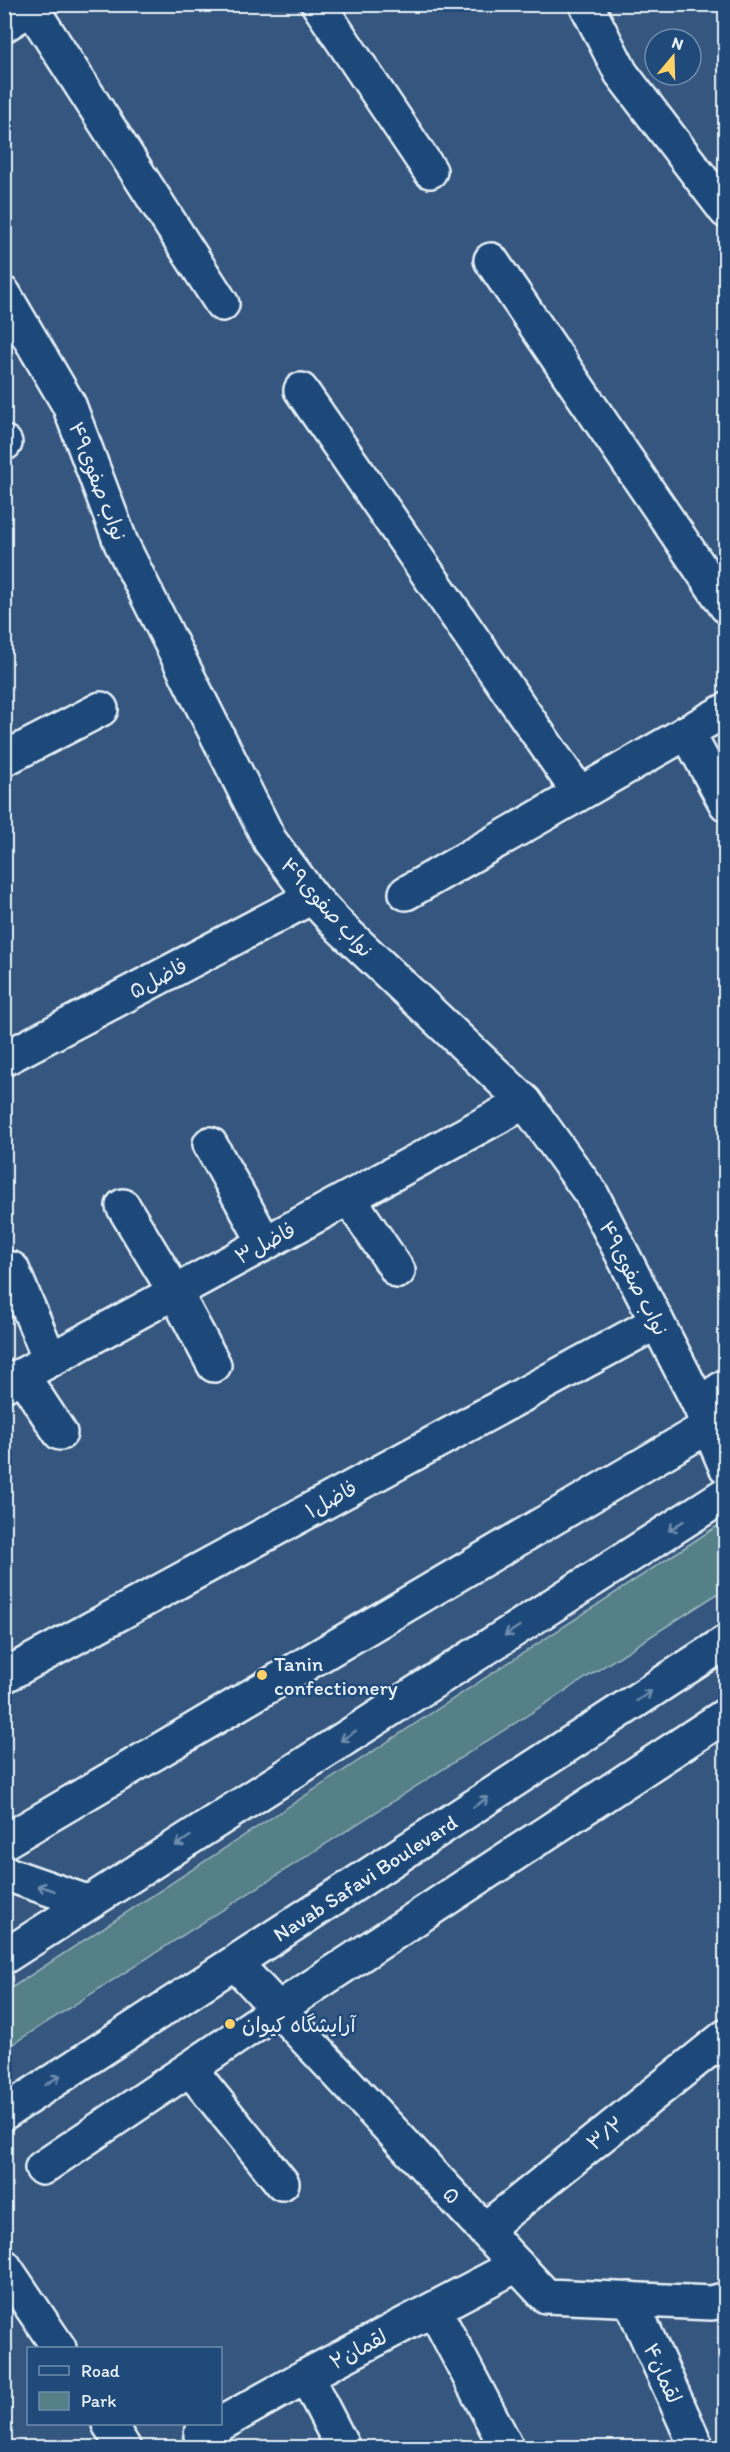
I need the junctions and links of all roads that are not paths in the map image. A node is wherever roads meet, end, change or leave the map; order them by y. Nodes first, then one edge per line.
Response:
1 (318, 4) edge
2 (586, 4) edge
3 (26, 11) edge
4 (430, 171) dead end
5 (726, 211) edge
6 (491, 260) dead end
7 (4, 294) edge
8 (222, 304) dead end
9 (302, 390) dead end
10 (726, 606) edge
11 (101, 708) dead end
12 (726, 710) edge
13 (687, 732) junction
14 (4, 759) edge
15 (579, 793) junction
16 (726, 804) edge
17 (406, 893) dead end
18 (312, 897) junction
19 (4, 1059) edge
20 (525, 1102) junction
21 (210, 1144) dead end
22 (349, 1198) junction
23 (123, 1206) dead end
24 (265, 1243) junction
25 (12, 1269) dead end
26 (398, 1271) dead end
27 (175, 1292) junction
28 (657, 1322) junction
29 (50, 1359) junction
30 (214, 1365) dead end
31 (13, 1380) edge
32 (726, 1386) edge
33 (704, 1415) junction
34 (60, 1433) dead end
35 (726, 1467) edge
36 (726, 1494) edge
37 (726, 1642) edge
38 (4, 1676) edge
39 (726, 1715) edge
40 (4, 1842) edge
41 (4, 1873) edge
42 (87, 1902) junction
43 (4, 1957) edge
44 (235, 1963) junction
45 (278, 2009) junction
46 (726, 2036) edge
47 (190, 2069) junction
48 (8, 2116) edge
49 (42, 2168) dead end
50 (282, 2183) dead end
51 (484, 2230) junction
52 (517, 2265) junction
53 (4, 2266) edge
54 (726, 2299) edge
55 (630, 2300) junction
56 (434, 2309) junction
57 (58, 2347) edge
58 (306, 2376) junction
59 (222, 2423) edge
60 (110, 2425) edge
61 (219, 2425) edge
62 (201, 2435) dead end
63 (124, 2448) edge
64 (343, 2448) edge
65 (507, 2448) edge
66 (697, 2448) edge

1 - 4 street
2 - 5 street
3 - 8 street
6 - 10 street
7 - 18 street, ۴۹نواب صفوی
9 - 15 street
11 - 14 street
12 - 13 street
13 - 15 street
13 - 16 street
15 - 17 street
18 - 19 street, ۵فاضل
18 - 20 street, ۴۹نواب صفوی
20 - 22 street, ۳فاضل
20 - 28 street, ۴۹نواب صفوی
21 - 24 street
22 - 24 street, ۳فاضل
22 - 26 street
23 - 27 street
24 - 27 street, ۳فاضل
25 - 29 street
27 - 29 street, ۳فاضل
27 - 30 street
28 - 33 street, ۴۹نواب صفوی
28 - 38 street, ۱فاضل
29 - 31 street, ۳فاضل
31 - 34 street
32 - 33 street
33 - 35 street, ۴۹نواب صفوی
33 - 40 street
36 -> 42 street
44 -> 37 street, Navab Safavi Boulevard
39 - 45 street
42 -> 41 street
42 - 43 street
44 - 45 street, ۵
48 -> 44 street, Navab Safavi Boulevard
45 - 47 street
45 - 51 street, ۵
46 - 51 street, ۳/۲
47 - 49 street
47 - 50 street
51 - 52 street, ۵
52 - 55 street, ۵
52 - 56 street, ۲لقمان
53 - 57 street
54 - 55 street, ۵
55 - 66 street, لقمان۴
56 - 58 street, ۲لقمان
56 - 65 street
58 - 59 street, ۲لقمان
58 - 64 street
60 - 63 street
61 - 62 street, ۲لقمان

